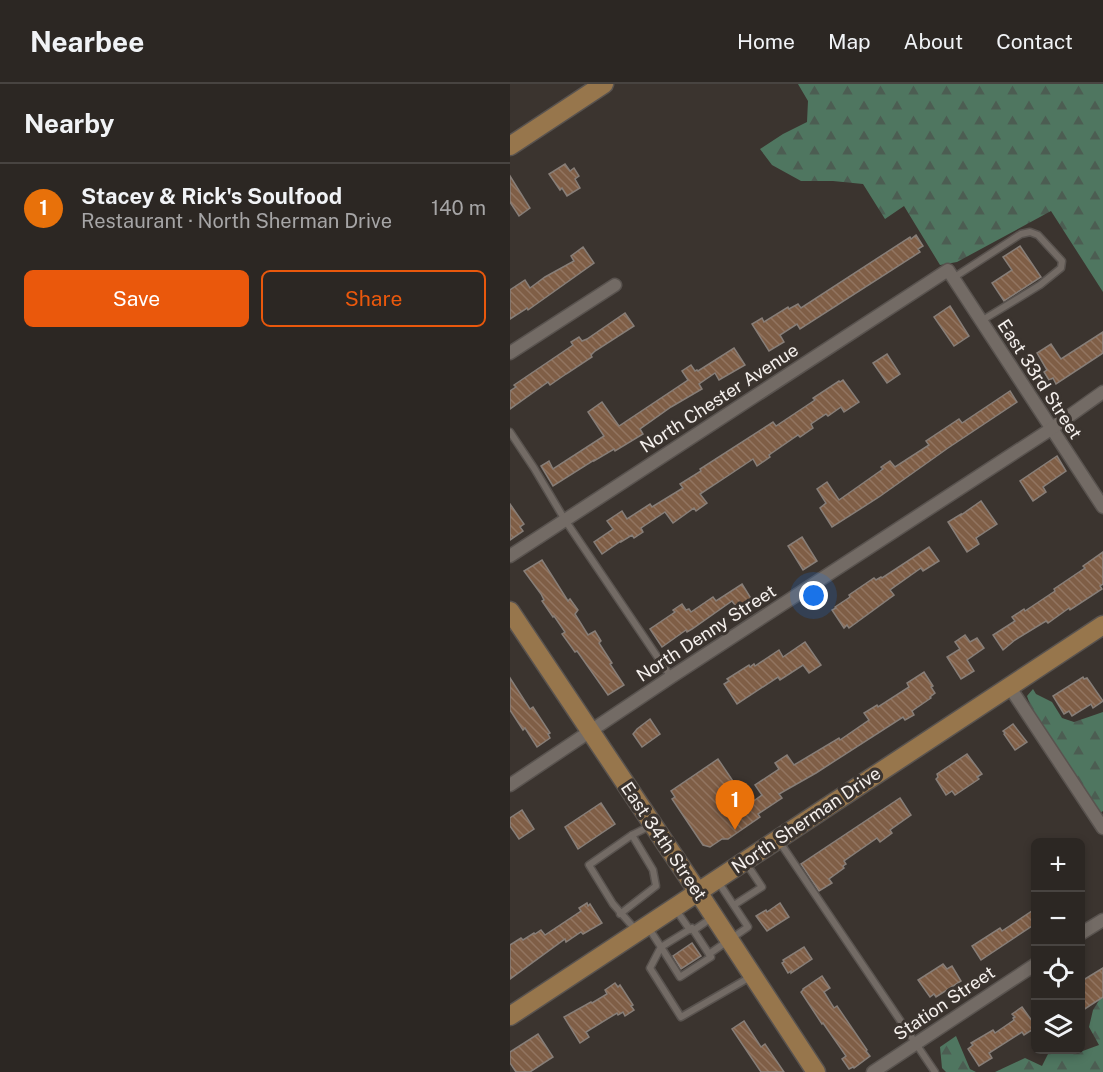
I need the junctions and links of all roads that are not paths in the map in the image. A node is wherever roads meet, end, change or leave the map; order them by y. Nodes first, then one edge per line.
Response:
1 (595, 86) edge
2 (510, 146) edge
3 (950, 274) junction
4 (615, 285) dead end
5 (981, 321) junction
6 (510, 353) edge
7 (1103, 392) edge
8 (1051, 429) junction
9 (510, 432) edge
10 (1103, 507) edge
11 (565, 520) junction
12 (510, 556) edge
13 (510, 611) edge
14 (1103, 625) edge
15 (670, 677) junction
16 (1010, 686) junction
17 (591, 731) junction
18 (510, 785) edge
19 (652, 824) junction
20 (1103, 828) edge
21 (632, 835) junction
22 (778, 839) junction
23 (745, 861) junction
24 (717, 880) junction
25 (698, 892) junction
26 (734, 905) junction
27 (674, 908) junction
28 (620, 914) junction
29 (714, 917) junction
30 (1103, 920) edge
31 (642, 929) junction
32 (692, 930) junction
33 (1085, 931) edge
34 (728, 939) junction
35 (661, 947) junction
36 (709, 954) junction
37 (1031, 967) edge
38 (752, 975) junction
39 (510, 1016) edge
40 (916, 1043) junction
41 (816, 1072) edge
42 (873, 1072) edge
43 (935, 1072) edge

1 - 2 main road
3 - 5 street, East 33rd Street
3 - 5 lane
3 - 11 street, North Chester Avenue
4 - 6 street
5 - 8 street, East 33rd Street
7 - 8 street, North Denny Street
8 - 10 street, East 33rd Street
8 - 15 street, North Denny Street
9 - 11 lane
11 - 12 street, North Chester Avenue
11 - 15 lane
13 - 17 main road, East 34th Street
14 - 16 main road, North Sherman Drive
15 - 17 street, North Denny Street
16 - 20 street
16 - 22 main road, North Sherman Drive
17 - 18 street, North Denny Street
17 - 19 main road, East 34th Street
19 - 21 lane
19 - 25 main road, East 34th Street
21 - 28 lane
21 - 28 lane
22 - 23 main road, North Sherman Drive
22 - 40 lane
23 - 24 main road, North Sherman Drive
23 - 26 lane
24 - 25 main road, North Sherman Drive
24 - 26 lane
25 - 27 main road, North Sherman Drive
25 - 29 main road, East 34th Street
26 - 34 lane
27 - 31 main road, North Sherman Drive
27 - 32 lane
28 - 31 lane
29 - 32 lane
29 - 34 main road, East 34th Street
30 - 33 street
31 - 35 lane
31 - 39 main road, North Sherman Drive
32 - 35 lane
32 - 36 lane
34 - 36 lane
34 - 38 main road, East 34th Street
35 - 36 lane
35 - 38 lane
37 - 40 street, Station Street
38 - 41 main road, East 34th Street
40 - 42 street, Station Street
40 - 43 lane

